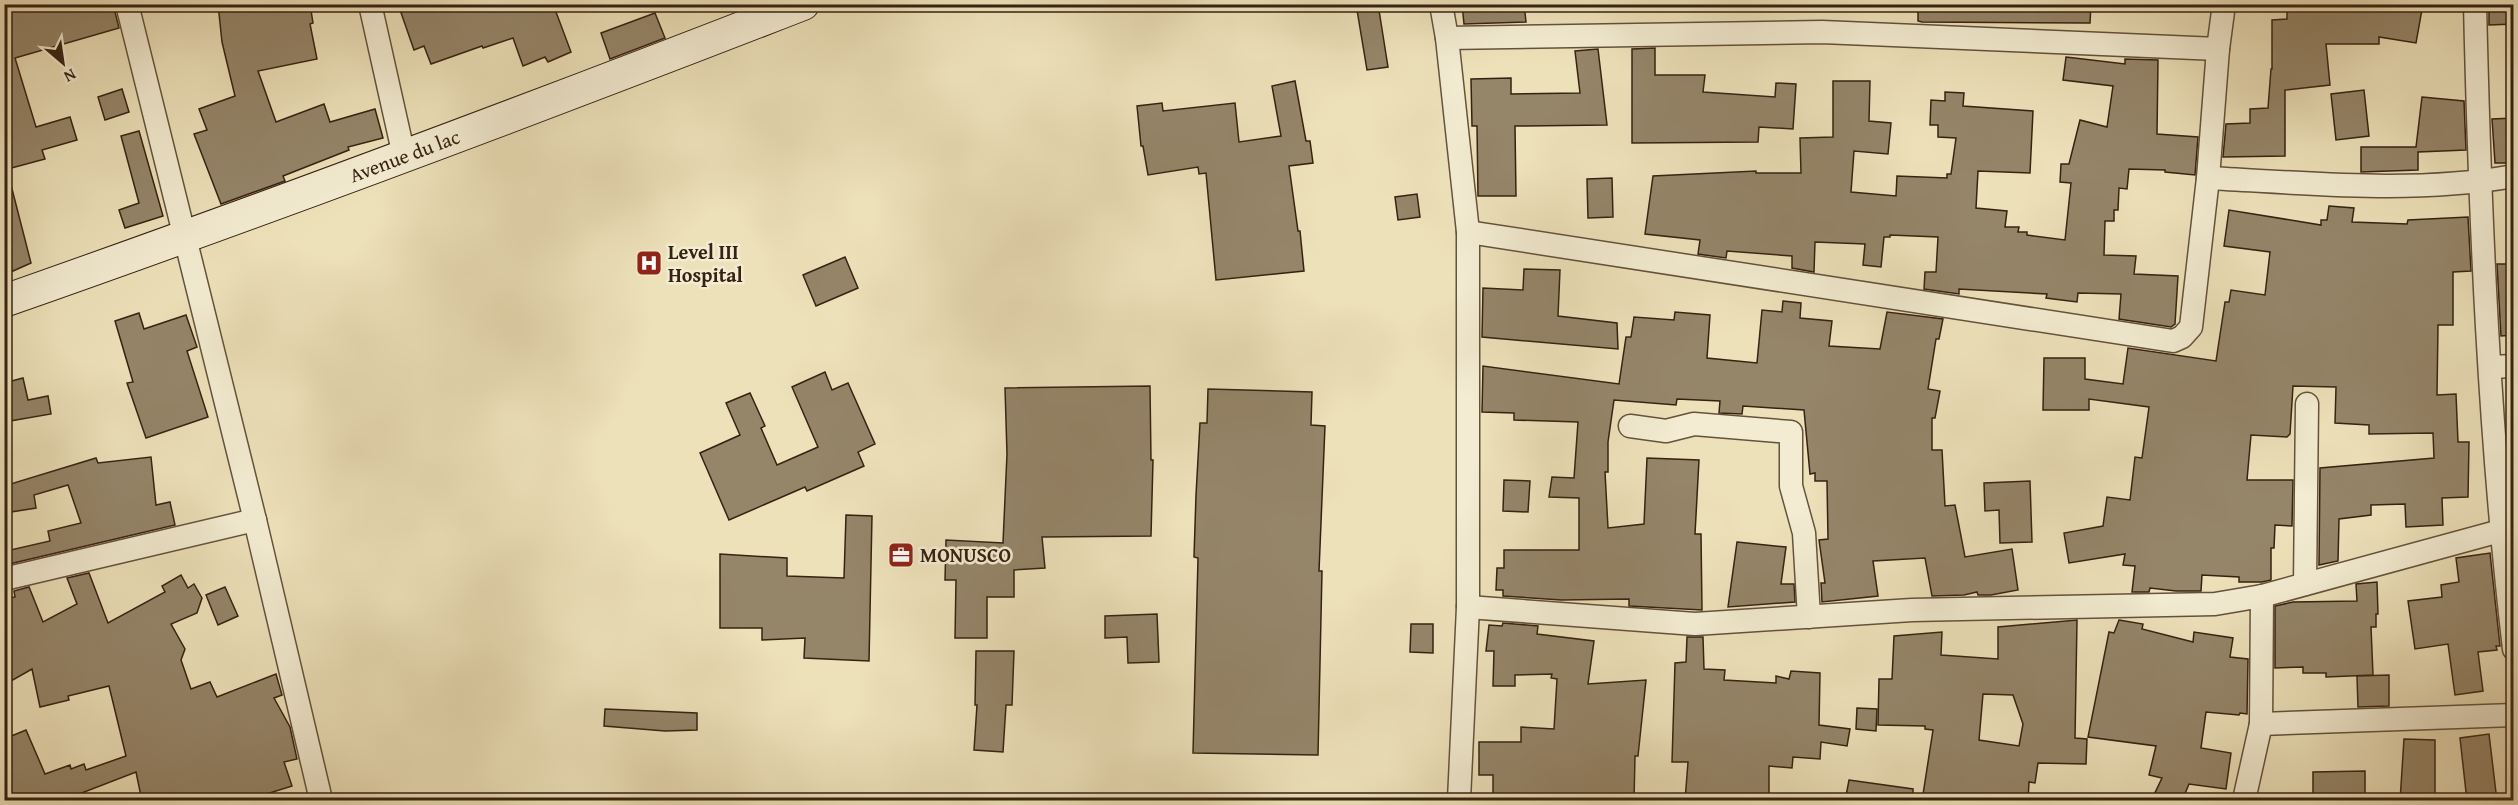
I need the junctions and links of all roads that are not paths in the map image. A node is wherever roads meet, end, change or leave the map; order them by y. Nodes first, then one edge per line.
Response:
1 (128, 4) edge
2 (370, 4) edge
3 (803, 4) edge
4 (1442, 4) edge
5 (2224, 4) edge
6 (2475, 4) edge
7 (1447, 38) junction
8 (2218, 49) junction
9 (404, 156) junction
10 (2514, 176) edge
11 (2208, 178) junction
12 (2480, 182) junction
13 (1468, 232) junction
14 (184, 238) junction
15 (4, 301) edge
16 (2514, 366) edge
17 (2490, 367) junction
18 (2307, 404) dead end
19 (1630, 426) dead end
20 (255, 520) junction
21 (2507, 531) edge
22 (4, 579) edge
23 (2305, 584) junction
24 (2262, 596) junction
25 (1468, 607) junction
26 (1809, 617) junction
27 (2514, 649) edge
28 (2514, 715) edge
29 (2261, 724) junction
30 (321, 801) edge
31 (1459, 801) edge
32 (2244, 801) edge

1 - 14 street
2 - 9 street
3 - 9 main road, Avenue du lac
4 - 7 street
5 - 8 street
6 - 12 street
7 - 8 street
7 - 13 street
8 - 11 street
9 - 14 main road, Avenue du lac
10 - 12 street
11 - 12 street
11 - 13 street
12 - 17 street
13 - 25 street
14 - 15 main road, Avenue du lac
14 - 20 street
16 - 17 street
17 - 21 street
18 - 23 street
19 - 26 street
20 - 22 street
20 - 30 street
21 - 23 street
21 - 27 street
23 - 24 street
24 - 26 street
24 - 29 street
25 - 26 street
25 - 31 street
28 - 29 street
29 - 32 street

